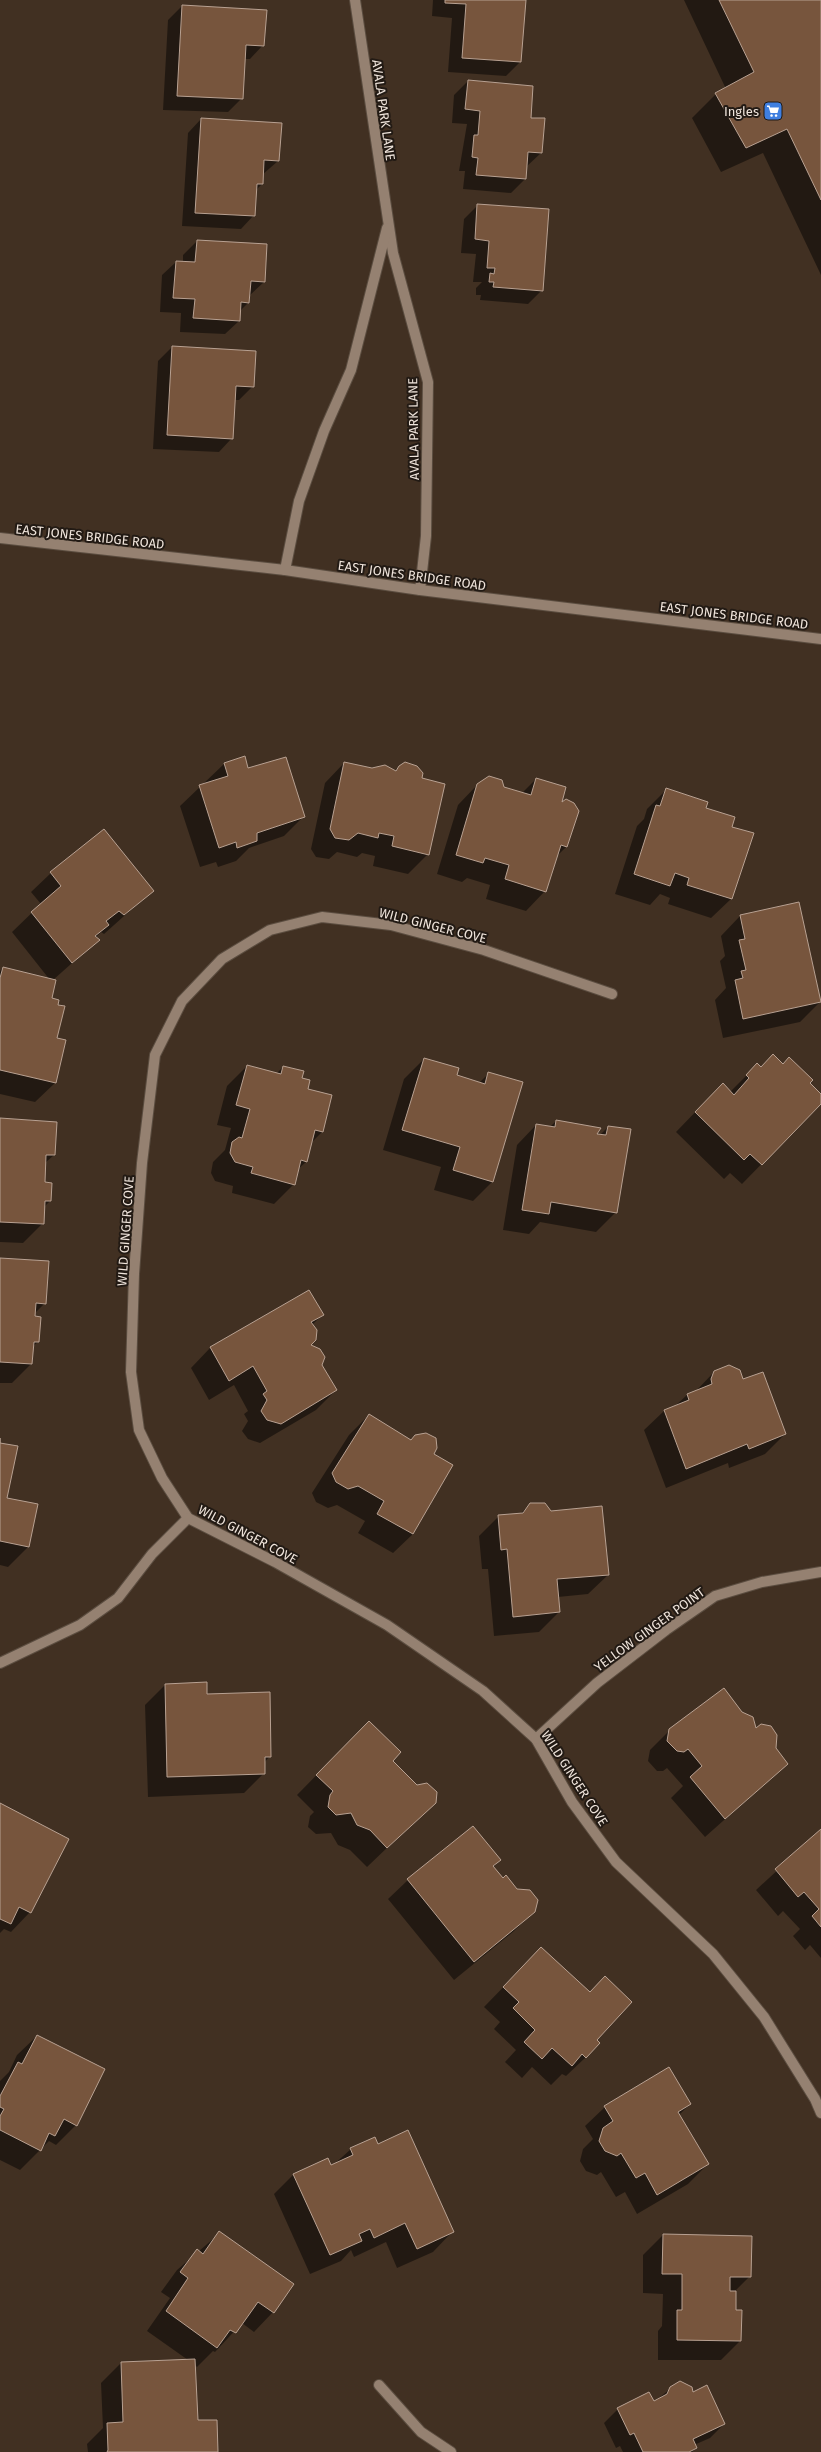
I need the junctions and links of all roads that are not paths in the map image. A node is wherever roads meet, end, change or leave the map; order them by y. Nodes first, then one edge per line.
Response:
1 (355, 0) edge
2 (388, 225) junction
3 (0, 538) edge
4 (285, 570) junction
5 (420, 590) junction
6 (821, 639) edge
7 (612, 994) dead end
8 (188, 1518) junction
9 (821, 1572) edge
10 (0, 1663) edge
11 (536, 1739) junction
12 (821, 2113) edge
13 (379, 2385) dead end
14 (451, 2452) edge

1 - 2 street, AVALA PARK LANE
2 - 4 street, AVALA PARK LANE
2 - 5 street, AVALA PARK LANE
3 - 4 street, EAST JONES BRIDGE ROAD
4 - 5 street, EAST JONES BRIDGE ROAD
5 - 6 street, EAST JONES BRIDGE ROAD
7 - 8 street, WILD GINGER COVE
8 - 10 street
8 - 11 street, WILD GINGER COVE
9 - 11 street, YELLOW GINGER POINT
11 - 12 street, WILD GINGER COVE
13 - 14 street

